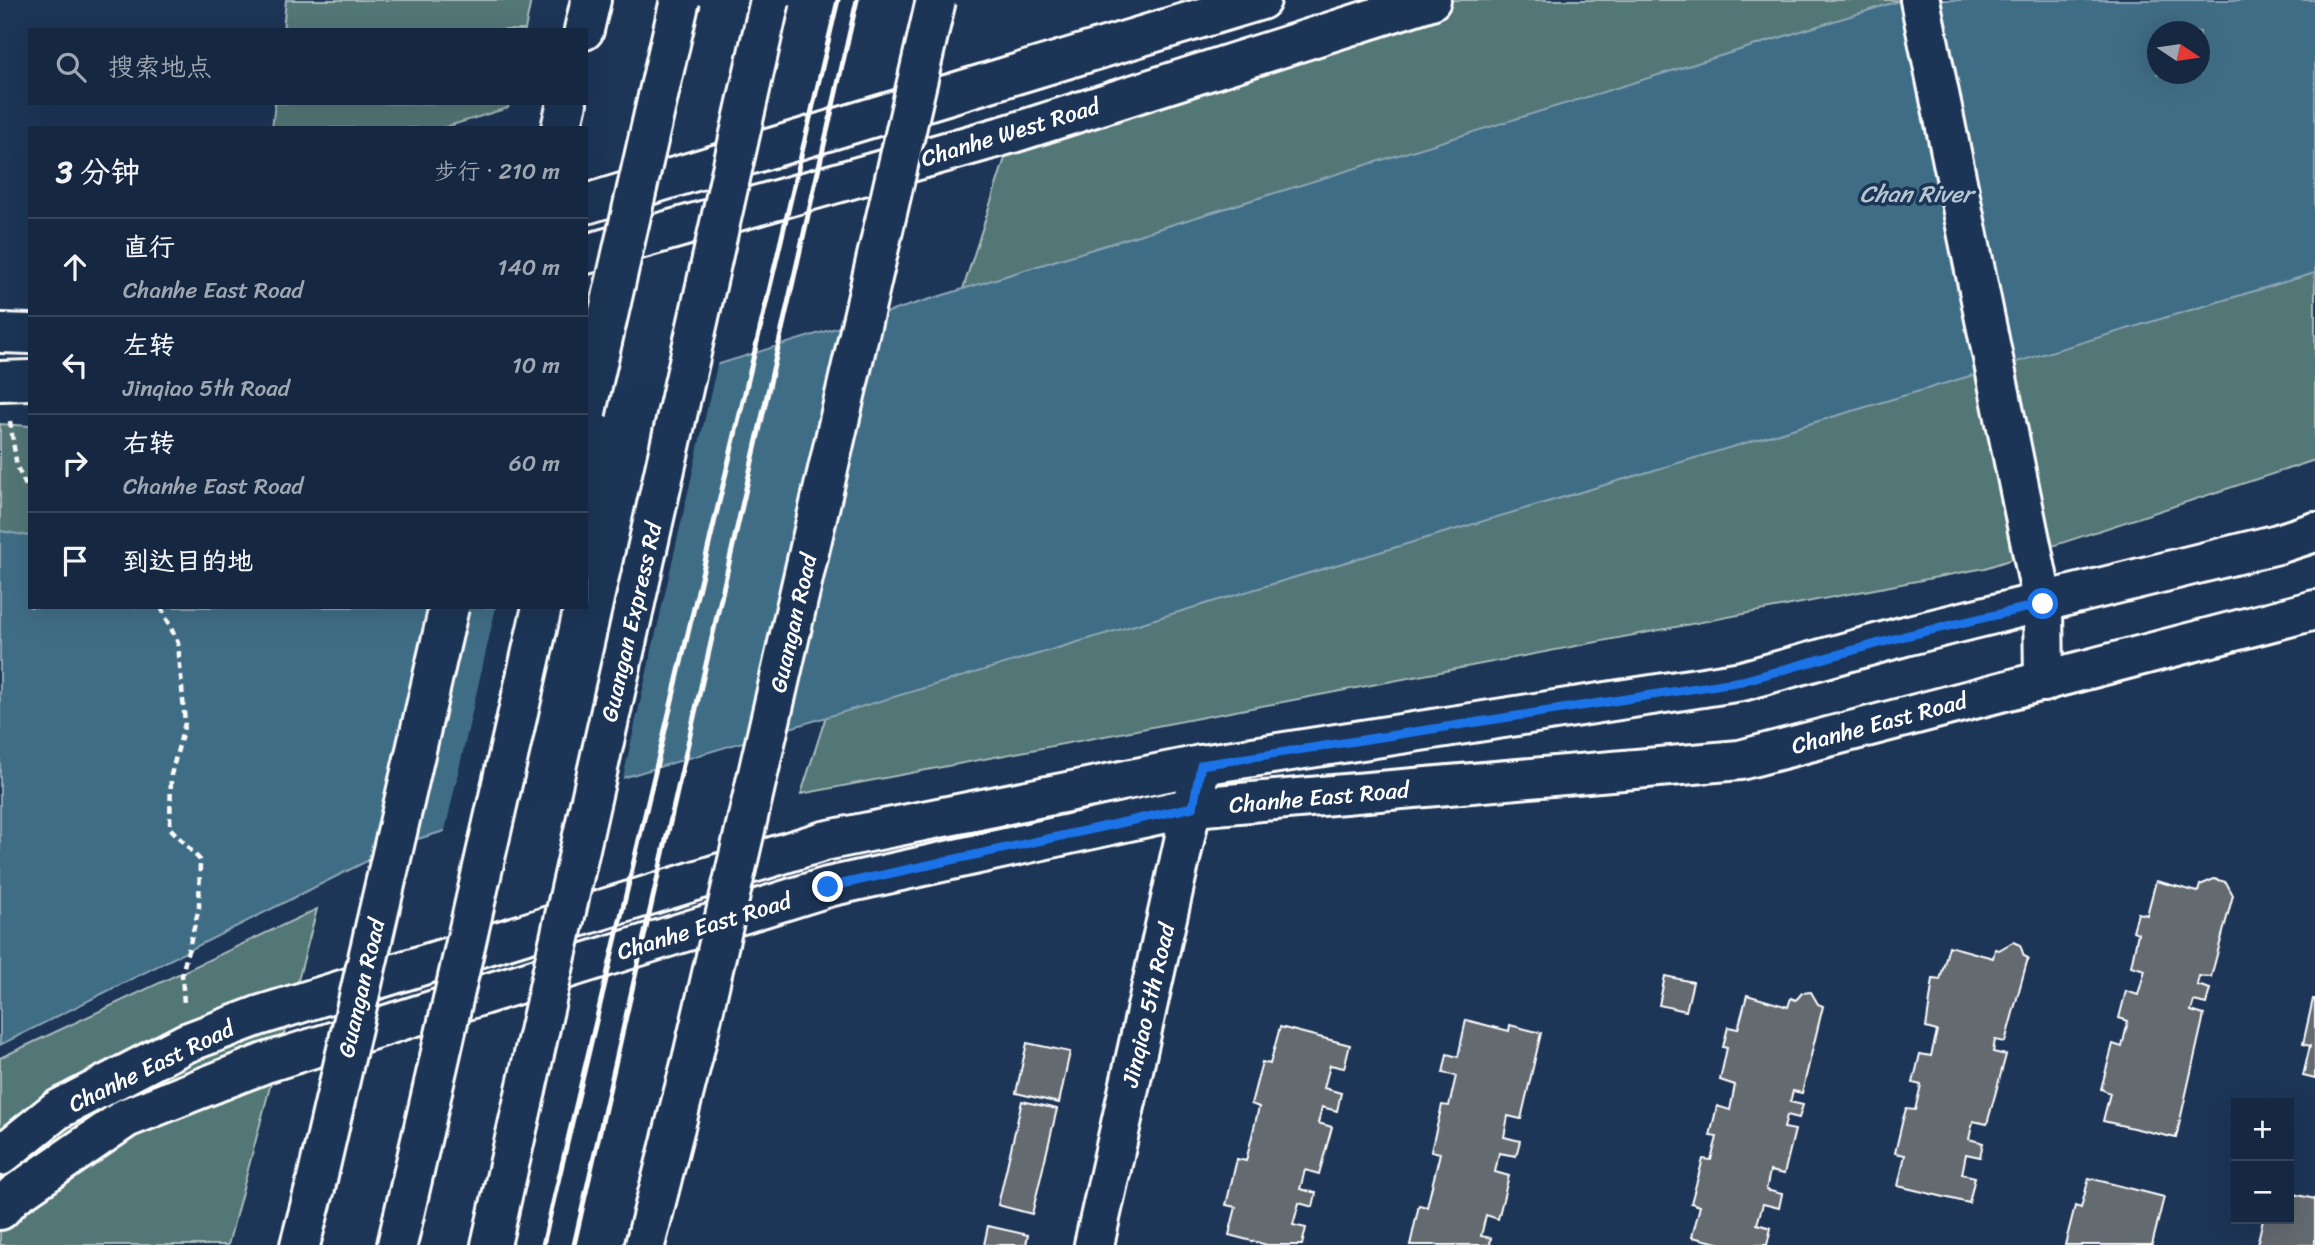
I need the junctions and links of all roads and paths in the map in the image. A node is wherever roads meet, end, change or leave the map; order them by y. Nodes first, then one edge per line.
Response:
1 (591, 0) edge
2 (680, 0) edge
3 (770, 0) edge
4 (936, 0) edge
5 (1261, 0) edge
6 (1431, 0) edge
7 (1920, 0) edge
8 (584, 28) edge
9 (567, 105) edge
10 (561, 126) edge
11 (588, 203) edge
12 (588, 253) edge
13 (0, 333) edge
14 (28, 334) edge
15 (0, 380) edge
16 (28, 380) edge
17 (588, 403) edge
18 (10, 432) dead end
19 (28, 490) edge
20 (2315, 532) edge
21 (2043, 604) junction
22 (162, 609) edge
23 (449, 609) edge
24 (542, 609) edge
25 (2315, 610) edge
26 (2043, 682) junction
27 (1201, 765) junction
28 (1193, 807) junction
29 (186, 1043) junction
30 (0, 1156) edge
31 (0, 1210) edge
32 (300, 1245) edge
33 (397, 1245) edge
34 (491, 1245) edge
35 (645, 1245) edge
36 (1094, 1245) edge

1 - 8 main road
2 - 17 main road, bridge
3 - 34 main road, Guangan Express Rd, bridge
4 - 35 main road, Guangan Road, bridge
5 - 11 main road
6 - 12 main road, Chanhe West Road
7 - 21 main road
9 - 10 main road
13 - 14 main road
15 - 16 main road
18 - 19 path
20 - 21 main road, Chanhe East Road
21 - 26 main road
21 - 27 main road, Chanhe East Road
22 - 29 path
23 - 32 main road, Guangan Road, bridge
24 - 33 main road, bridge
25 - 26 main road, Chanhe East Road
26 - 28 main road, Chanhe East Road
27 - 28 main road, Jinqiao 5th Road
27 - 29 main road, Chanhe East Road
28 - 31 main road, Chanhe East Road
28 - 36 main road, Jinqiao 5th Road
29 - 30 main road, Chanhe East Road

